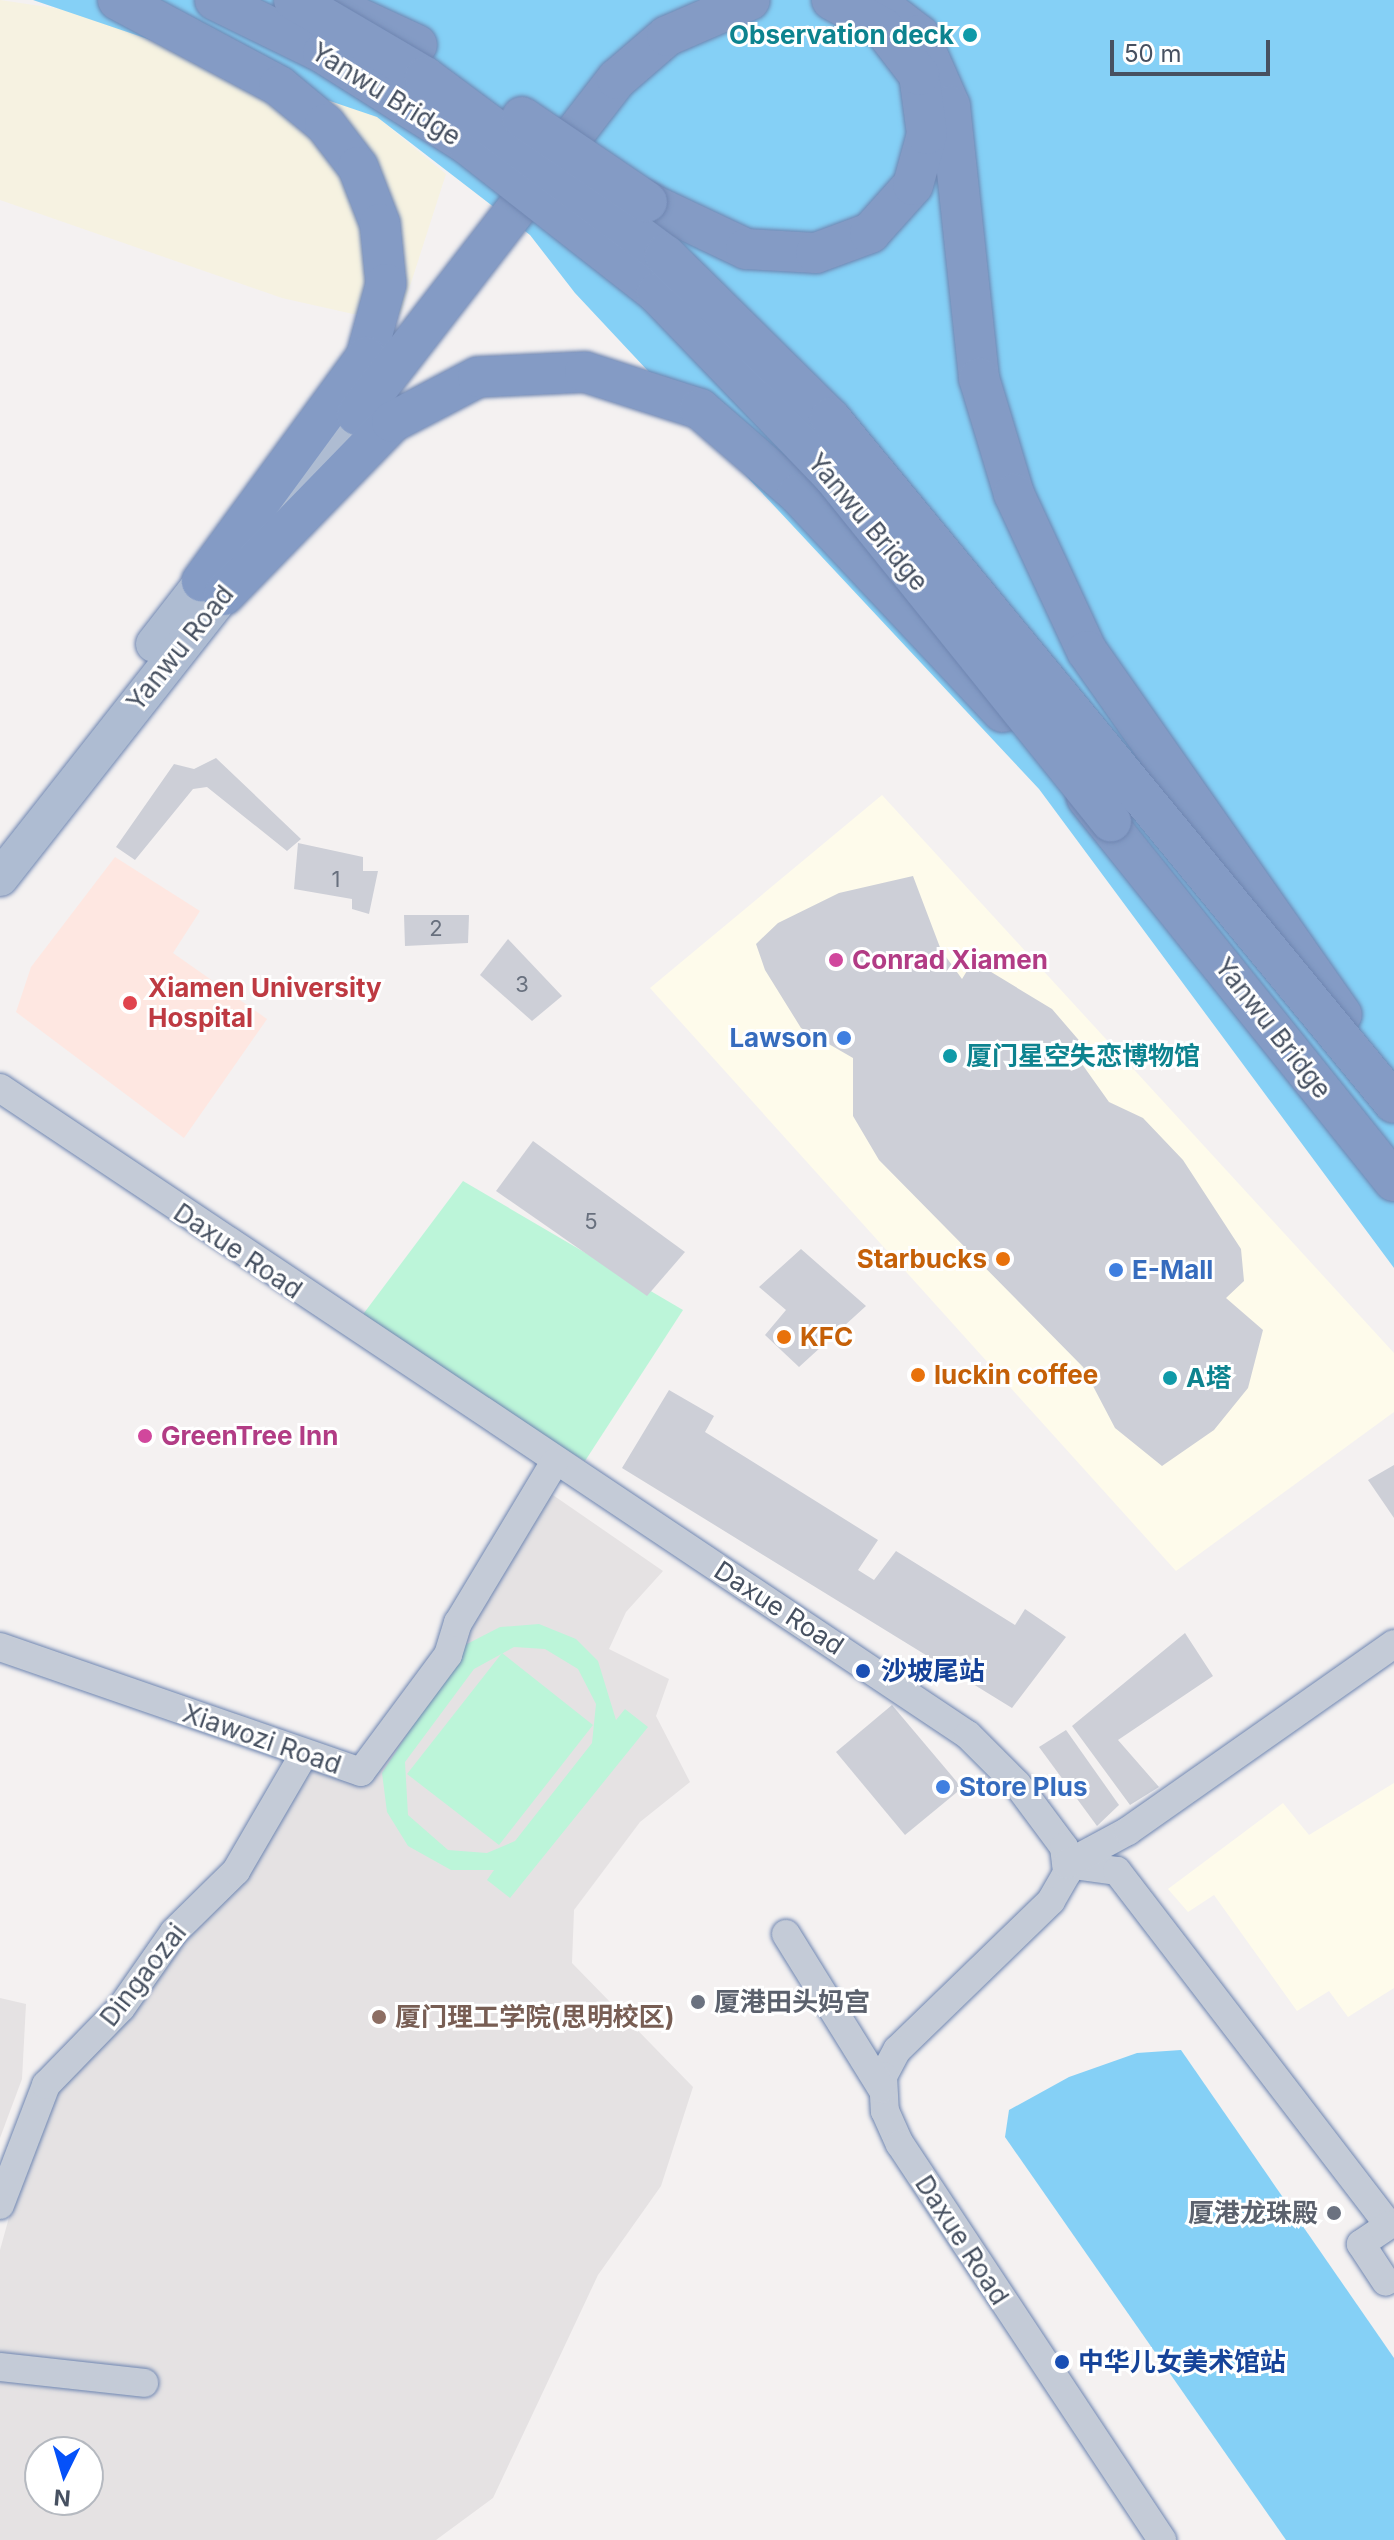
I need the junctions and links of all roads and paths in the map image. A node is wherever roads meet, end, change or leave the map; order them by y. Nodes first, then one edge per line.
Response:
1 (118, 0) edge
2 (215, 0) edge
3 (294, 0) edge
4 (318, 0) edge
5 (698, 0) edge
6 (750, 0) edge
7 (832, 0) edge
8 (873, 0) edge
9 (352, 415) junction
10 (213, 588) junction
11 (1111, 822) junction
12 (0, 846) edge
13 (0, 878) edge
14 (0, 1088) edge
15 (1394, 1091) edge
16 (1394, 1103) edge
17 (1394, 1181) edge
18 (554, 1463) junction
19 (1394, 1644) edge
20 (0, 1647) edge
21 (304, 1754) junction
22 (1067, 1864) junction
23 (786, 1934) dead end
24 (882, 2089) junction
25 (0, 2205) edge
26 (1386, 2282) dead end
27 (0, 2367) edge
28 (144, 2383) dead end
29 (1162, 2540) edge

1 - 9 highway
2 - 11 highway, Yanwu Bridge, bridge
3 - 16 highway, Yanwu Bridge, bridge
4 - 7 highway, bridge
5 - 9 highway, bridge
6 - 9 highway, bridge
8 - 15 highway
9 - 10 highway
9 - 11 highway, bridge
10 - 12 main road, Yanwu Road
10 - 13 main road, Yanwu Road
11 - 17 highway, Yanwu Bridge
14 - 18 street, Daxue Road
18 - 21 street, Xiawozi Road
18 - 22 street, Daxue Road
19 - 22 street
20 - 21 street, Xiawozi Road
21 - 25 street, Dingaozai
22 - 24 street
22 - 26 street
23 - 24 street, Daxue Road
24 - 29 street, Daxue Road
27 - 28 street

